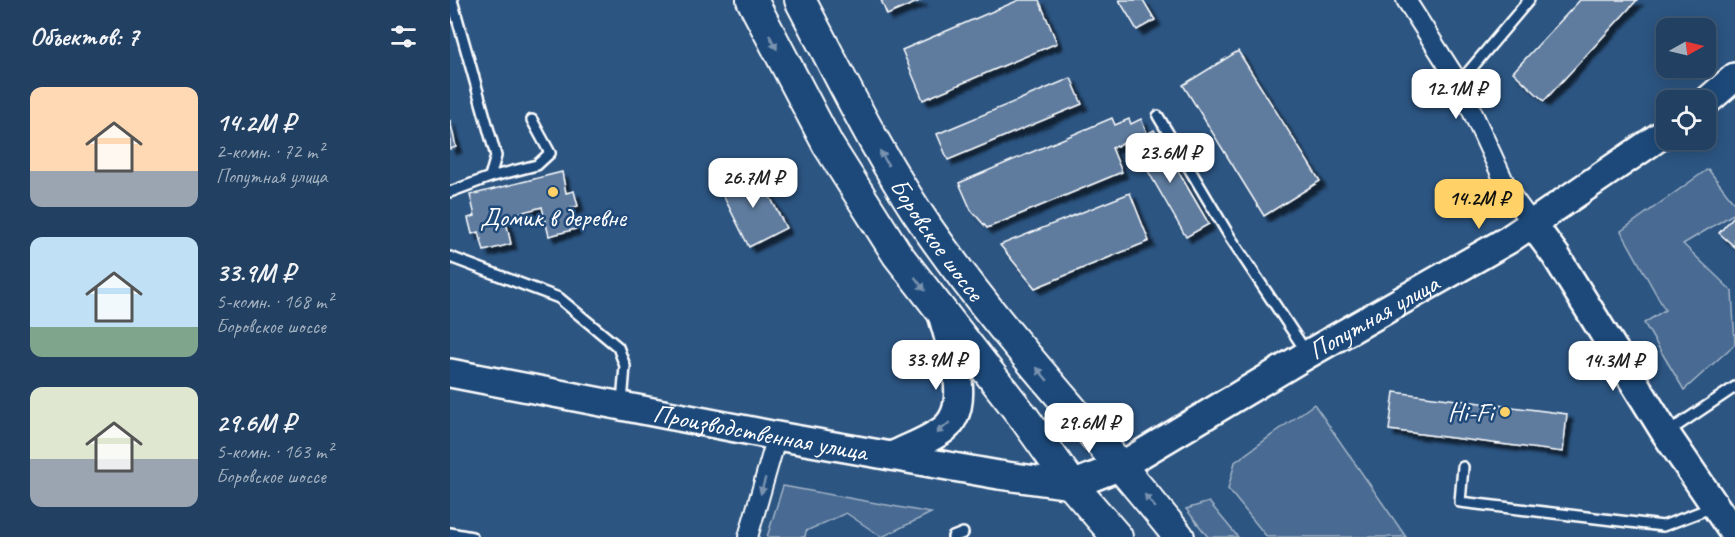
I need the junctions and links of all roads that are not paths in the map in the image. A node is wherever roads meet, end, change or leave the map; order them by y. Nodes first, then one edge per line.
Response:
1 (452, 0) edge
2 (752, 0) edge
3 (800, 0) edge
4 (1406, 0) edge
5 (1529, 0) edge
6 (1735, 77) edge
7 (1459, 83) junction
8 (1716, 93) edge
9 (1158, 116) dead end
10 (532, 120) dead end
11 (1656, 139) edge
12 (490, 177) junction
13 (450, 192) edge
14 (1531, 222) junction
15 (450, 258) edge
16 (942, 314) junction
17 (1308, 354) junction
18 (450, 374) edge
19 (1735, 387) edge
20 (622, 405) junction
21 (1666, 434) junction
22 (777, 436) junction
23 (894, 455) junction
24 (1121, 466) junction
25 (1463, 467) dead end
26 (1072, 485) junction
27 (1715, 506) junction
28 (450, 533) edge
29 (963, 533) dead end
30 (1735, 535) edge
31 (472, 537) edge
32 (748, 537) edge
33 (953, 537) edge
34 (1117, 537) edge
35 (1179, 537) edge

1 - 12 lane
2 -> 16 main road, Боровское шоссе
24 -> 3 main road, Боровское шоссе
4 - 7 street
5 - 7 lane
6 - 8 street
7 - 14 street
9 - 17 lane
10 - 12 lane
11 - 14 street, Попутная улица
12 - 13 lane
14 - 17 street, Попутная улица
14 - 21 street
15 - 20 lane
16 -> 23 street
16 - 26 main road, Боровское шоссе
17 - 24 street, Попутная улица
18 - 20 street, Производственная улица
19 - 21 lane
20 - 22 street, Производственная улица
21 - 27 street
22 - 23 street, Производственная улица
22 -> 32 street
23 - 26 street, Производственная улица
24 - 26 street, Попутная улица
35 -> 24 main road, Боровское шоссе
25 - 27 lane
26 - 34 main road, Боровское шоссе
27 - 30 street
28 - 31 lane
29 - 33 lane

